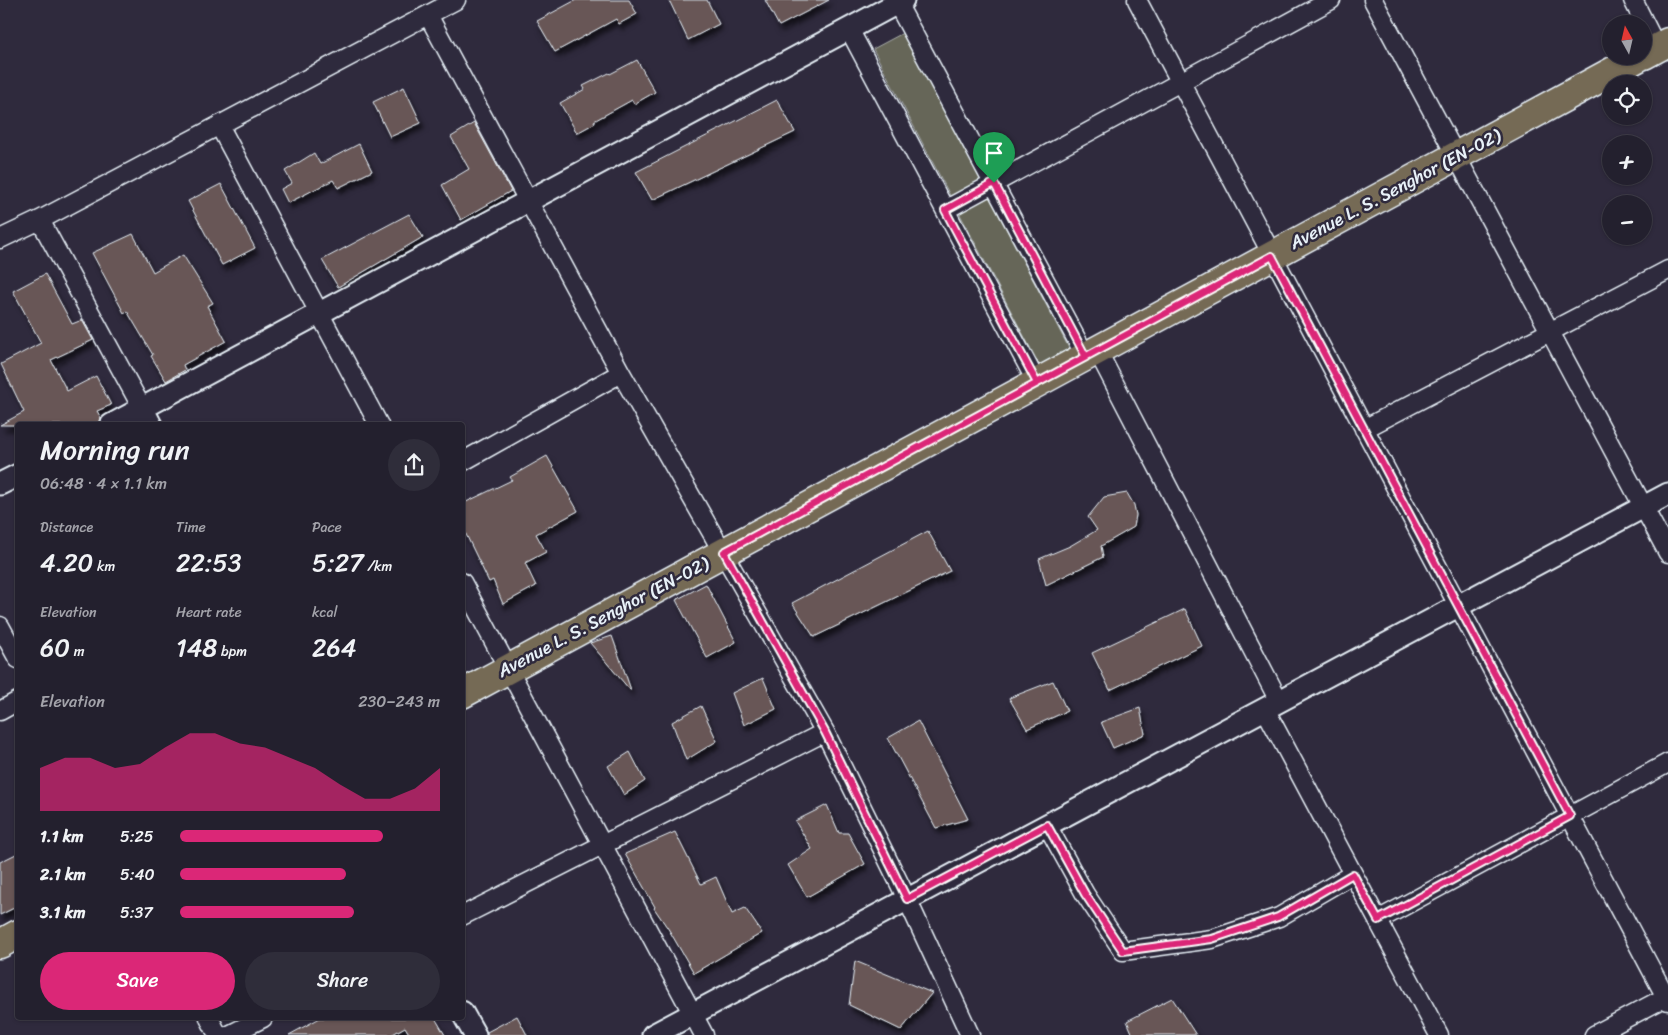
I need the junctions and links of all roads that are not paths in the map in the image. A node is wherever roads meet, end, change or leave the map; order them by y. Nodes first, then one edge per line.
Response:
1 (456, 0) edge
2 (1137, 0) edge
3 (1332, 0) edge
4 (1373, 0) edge
5 (1633, 0) edge
6 (900, 2) edge
7 (428, 15) junction
8 (849, 29) junction
9 (1656, 54) edge
10 (1180, 82) junction
11 (219, 125) junction
12 (1456, 156) junction
13 (994, 183) junction
14 (528, 201) junction
15 (945, 210) junction
16 (40, 220) junction
17 (0, 239) edge
18 (1272, 256) junction
19 (1668, 270) edge
20 (319, 313) junction
21 (1550, 331) junction
22 (1092, 353) junction
23 (621, 373) junction
24 (1037, 383) junction
25 (147, 417) edge
26 (124, 422) edge
27 (377, 422) edge
28 (1364, 429) junction
29 (465, 460) edge
30 (15, 476) edge
31 (0, 484) edge
32 (1668, 494) edge
33 (1644, 507) junction
34 (724, 552) junction
35 (1668, 553) edge
36 (465, 588) edge
37 (1458, 606) junction
38 (0, 626) edge
39 (15, 654) edge
40 (508, 669) junction
41 (465, 692) edge
42 (15, 703) edge
43 (1272, 705) junction
44 (0, 711) edge
45 (825, 732) junction
46 (1668, 763) edge
47 (1570, 816) junction
48 (1047, 825) junction
49 (603, 845) junction
50 (1353, 874) junction
51 (907, 899) junction
52 (465, 914) edge
53 (1378, 920) junction
54 (15, 936) edge
55 (0, 944) edge
56 (1667, 998) edge
57 (692, 1014) junction
58 (465, 1017) edge
59 (210, 1020) edge
60 (259, 1020) edge
61 (218, 1035) edge
62 (229, 1035) edge
63 (475, 1035) edge
64 (653, 1035) edge
65 (704, 1035) edge
66 (970, 1035) edge
67 (1439, 1035) edge
68 (1594, 1035) edge

1 - 7 street
2 - 10 street
3 - 10 street
4 - 12 street
5 - 9 street
6 - 8 street
6 - 13 street
7 - 11 street
7 - 14 street
8 - 14 street
8 - 15 street
9 - 12 main road, Avenue L. S. Senghor (EN-02)
10 - 13 street
10 - 18 street
11 - 16 street
11 - 20 street
12 - 18 main road, Avenue L. S. Senghor (EN-02)
12 - 21 street
13 - 15 street
13 - 22 street
14 - 20 street
14 - 23 street
15 - 24 street
16 - 17 street
16 - 25 street
18 - 22 main road, Avenue L. S. Senghor (EN-02)
18 - 28 street
19 - 21 street
20 - 25 street
20 - 27 street
21 - 28 street
21 - 33 street
22 - 24 main road, Avenue L. S. Senghor (EN-02)
22 - 43 street
23 - 29 street
23 - 34 street
24 - 34 main road, Avenue L. S. Senghor (EN-02)
25 - 26 street
28 - 37 street
30 - 31 street
32 - 33 street
33 - 35 street
33 - 37 street
34 - 40 main road, Avenue L. S. Senghor (EN-02)
34 - 45 street
36 - 40 street
37 - 43 street
37 - 47 street
38 - 39 street
40 - 41 main road, Avenue L. S. Senghor (EN-02)
40 - 49 street
42 - 44 street
43 - 48 street
43 - 50 street
45 - 49 street
45 - 51 street
46 - 47 street
47 - 53 street
47 - 56 street
48 - 50 street
48 - 51 street
49 - 52 street
49 - 57 street
50 - 53 street
51 - 57 street
51 - 66 street
53 - 67 street
54 - 55 main road
56 - 68 street
57 - 64 street
57 - 65 street
58 - 63 street
59 - 61 street
60 - 62 street

